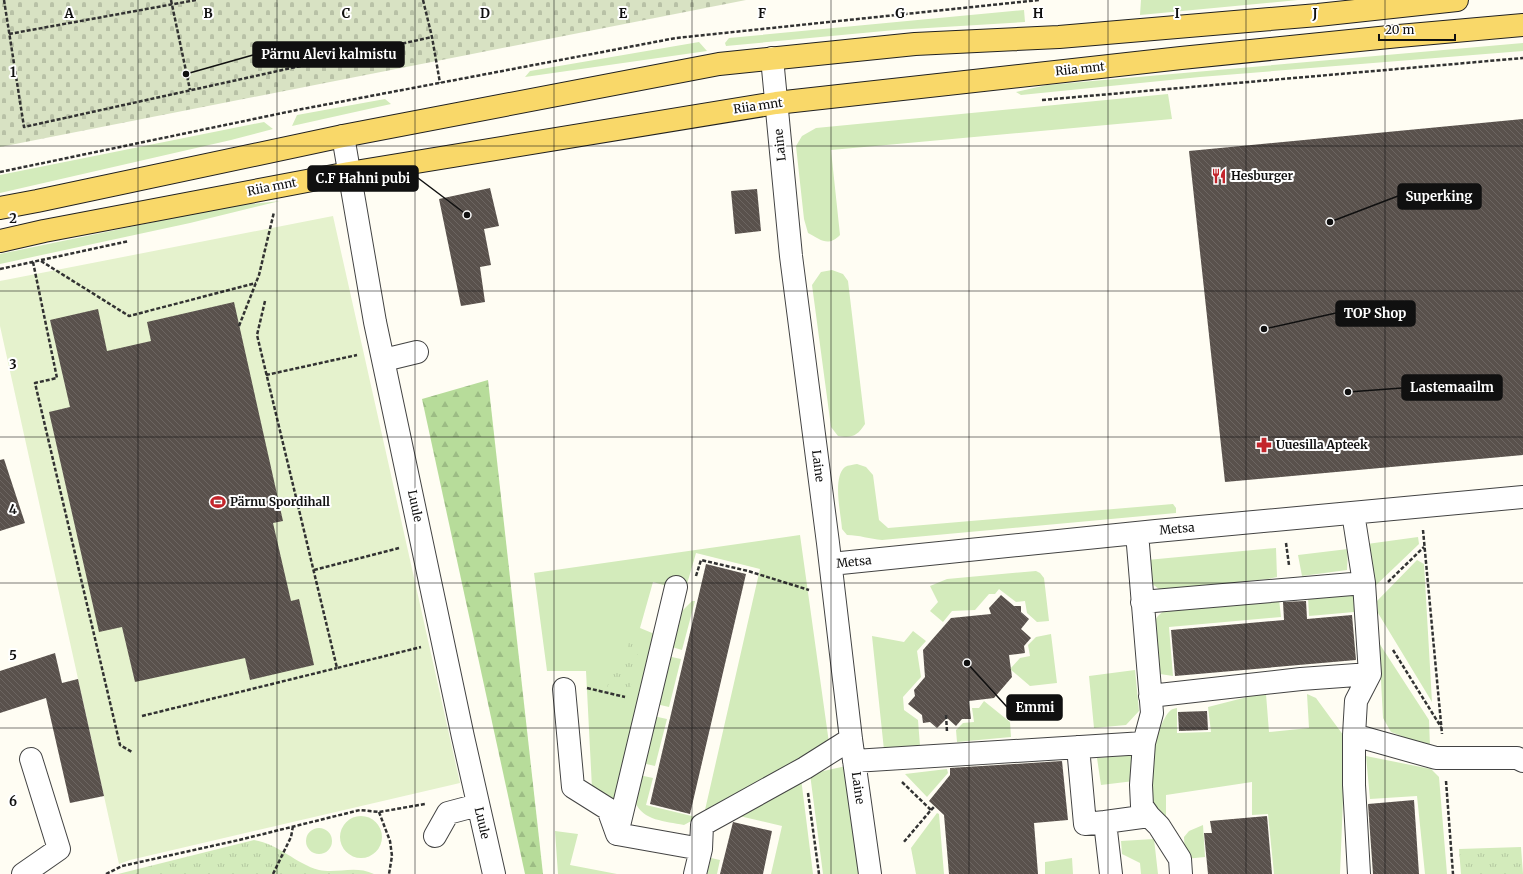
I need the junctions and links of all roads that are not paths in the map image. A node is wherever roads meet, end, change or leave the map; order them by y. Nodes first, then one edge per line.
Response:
1 (1458, 0) edge
2 (1523, 25) edge
3 (772, 58) junction
4 (776, 103) junction
5 (343, 136) junction
6 (349, 173) junction
7 (0, 208) edge
8 (0, 241) edge
9 (416, 352) dead end
10 (384, 360) junction
11 (1523, 497) edge
12 (1353, 513) junction
13 (1136, 532) junction
14 (831, 564) junction
15 (1364, 583) junction
16 (675, 594) road end
17 (1142, 602) junction
18 (1370, 674) junction
19 (564, 689) dead end
20 (1150, 696) junction
21 (1354, 735) junction
22 (851, 739) junction
23 (1144, 743) junction
24 (1078, 747) junction
25 (31, 759) dead end
26 (854, 760) junction
27 (1523, 761) edge
28 (478, 805) junction
29 (1150, 816) junction
30 (1105, 822) junction
31 (618, 834) junction
32 (435, 836) dead end
33 (701, 849) junction
34 (23, 874) edge
35 (494, 874) edge
36 (695, 874) edge
37 (870, 874) edge
38 (1111, 874) edge
39 (1181, 874) edge
40 (1359, 874) edge

1 - 3 main road
2 - 4 main road, Riia mnt
3 - 4 street, Laine
3 - 5 main road
4 - 6 main road, Riia mnt
4 - 14 street, Laine
5 - 6 street, Luule
5 - 7 main road
6 - 8 main road, Riia mnt
6 - 10 street, Luule
9 - 10 street
10 - 28 street, Luule
11 - 12 street, Metsa
12 - 13 street, Metsa
12 - 15 street
13 - 14 street, Metsa
13 - 17 street
14 - 22 street, Laine
15 - 17 street
15 - 18 street
16 - 31 street
17 - 20 street
18 - 20 street
18 - 21 street
19 - 31 street
20 - 23 street
21 - 27 street
21 - 40 street
22 - 26 street, Laine
22 - 33 street
23 - 24 street
23 - 29 street
24 - 26 street
24 - 30 street
25 - 34 street
26 - 37 street, Laine
28 - 32 street
28 - 35 street, Luule
29 - 30 street
29 - 39 street
30 - 38 street
31 - 33 street
33 - 36 street

